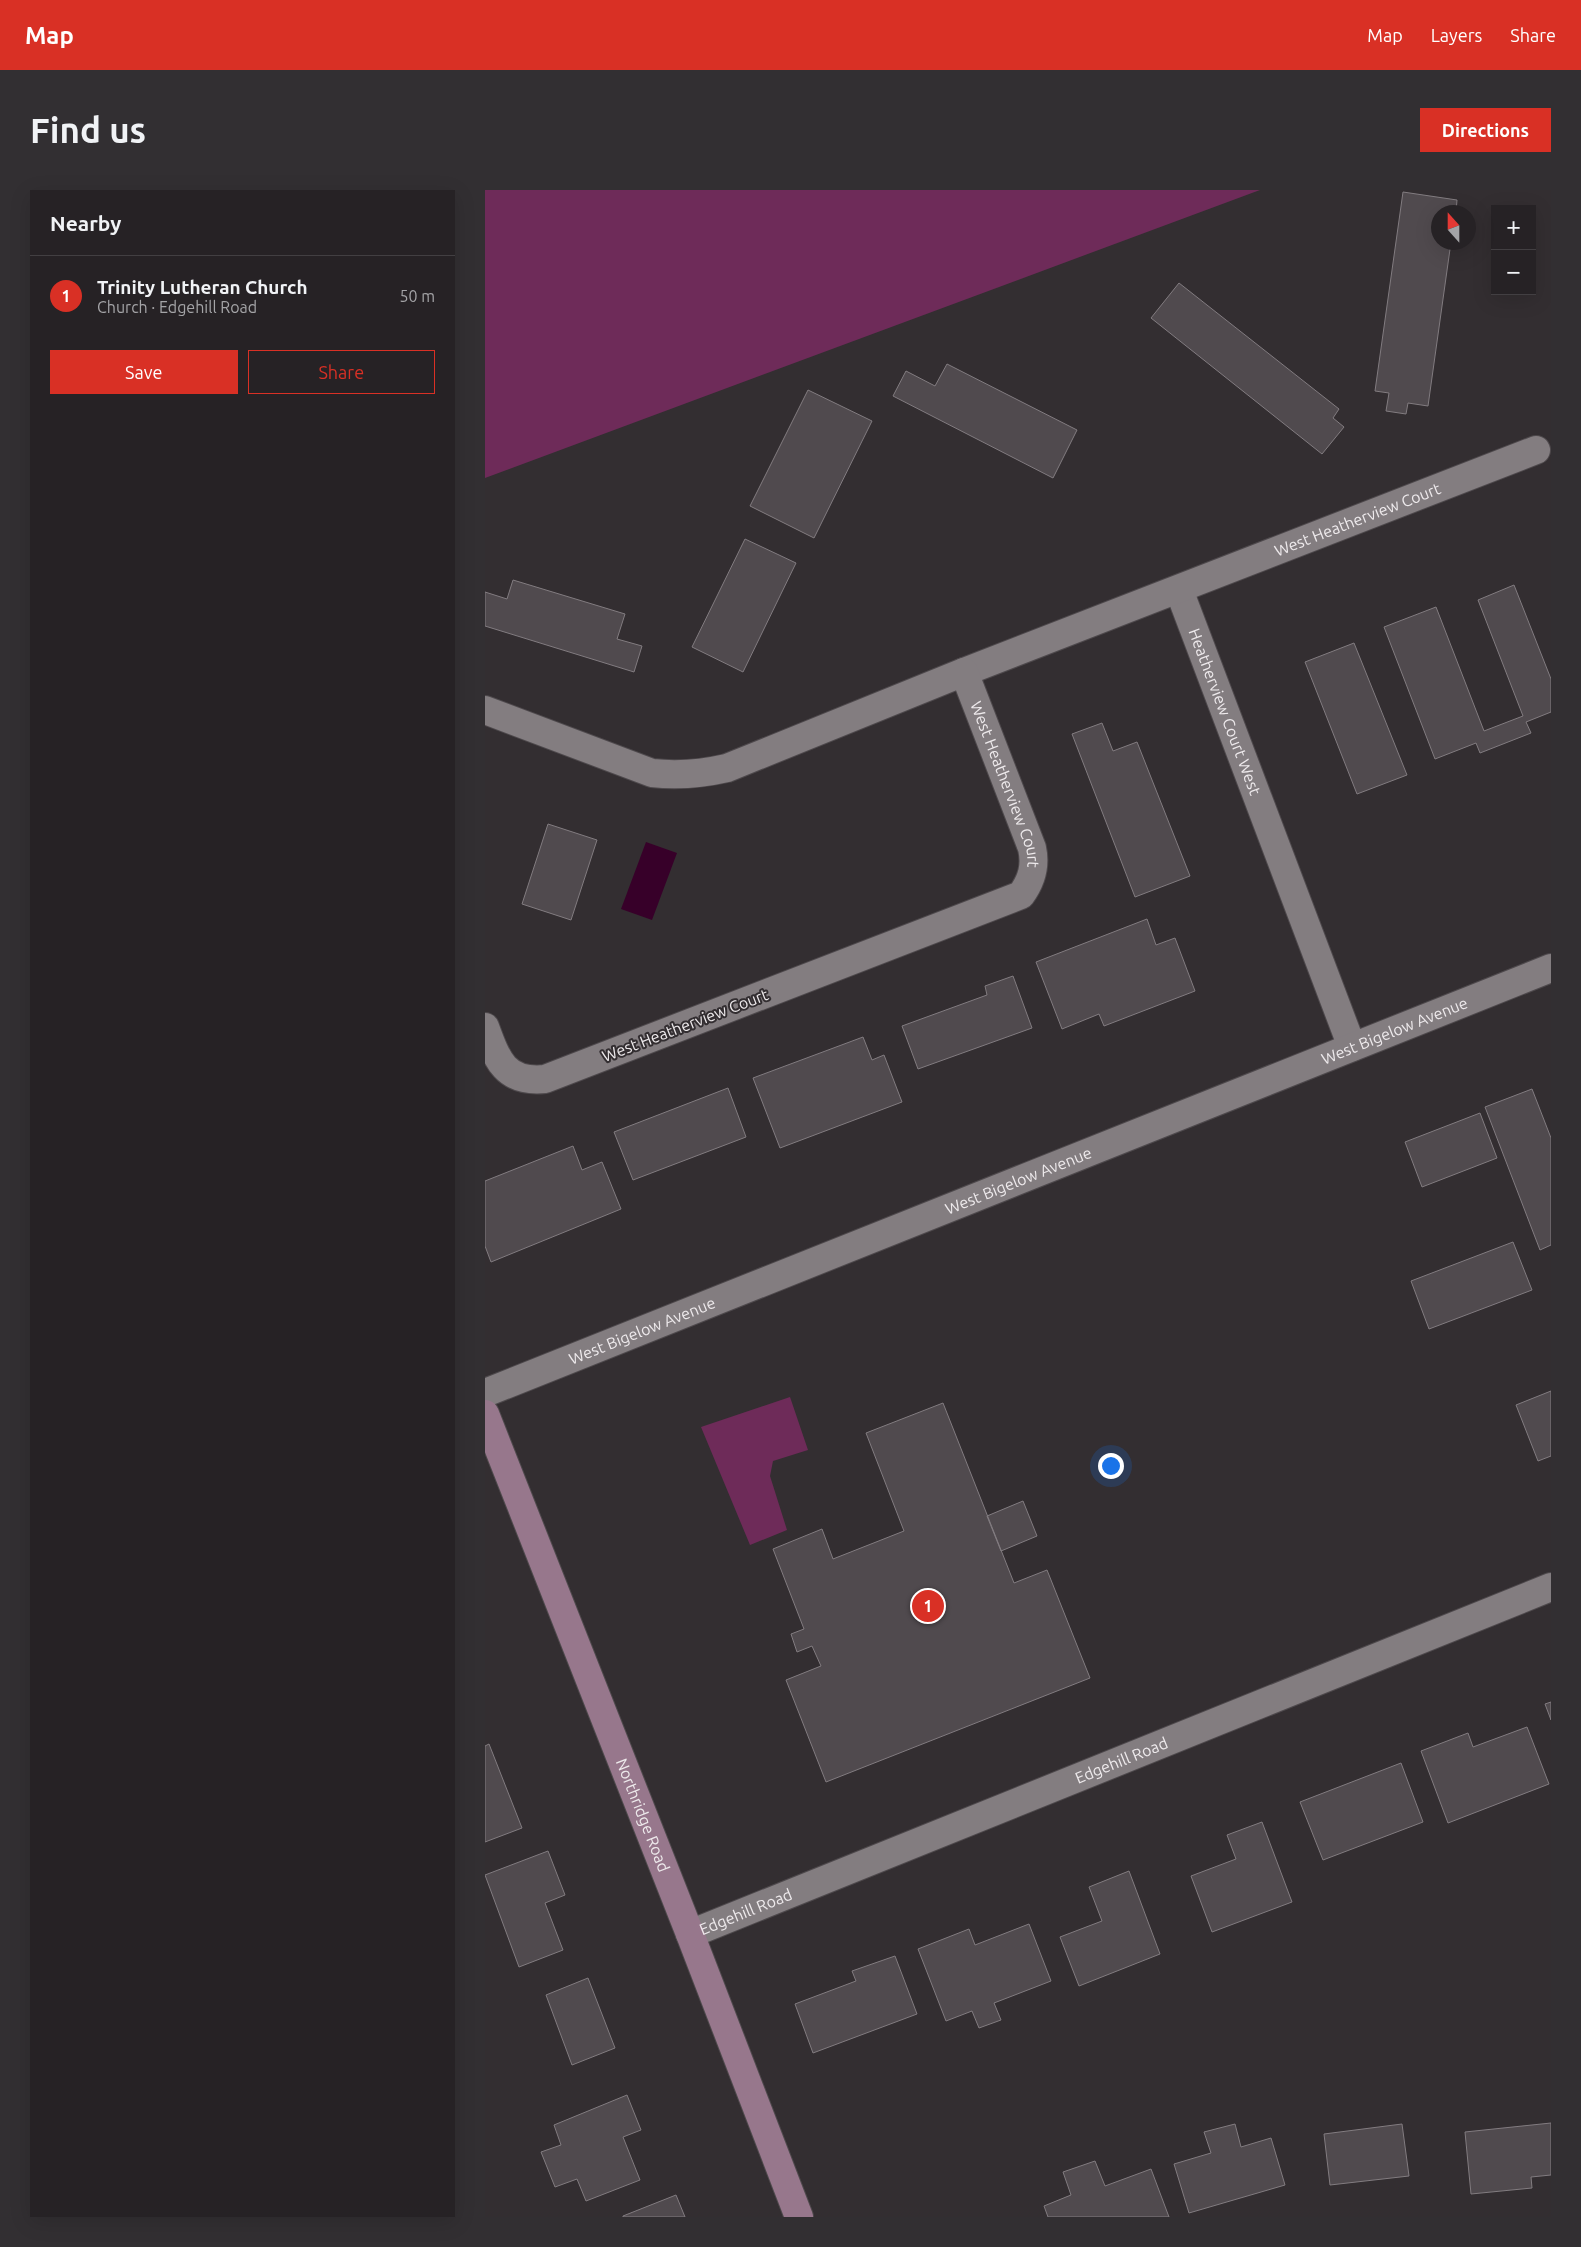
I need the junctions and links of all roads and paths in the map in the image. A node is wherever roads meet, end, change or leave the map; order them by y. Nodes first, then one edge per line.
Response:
1 (1536, 450) dead end
2 (1179, 590) junction
3 (964, 672) junction
4 (485, 710) edge
5 (1551, 968) edge
6 (485, 1027) edge
7 (1352, 1047) junction
8 (485, 1393) edge
9 (485, 1414) edge
10 (1551, 1586) edge
11 (690, 1934) junction
12 (799, 2217) edge

1 - 2 street, West Heatherview Court
2 - 3 street
2 - 7 street, Heatherview Court West
3 - 4 street
3 - 6 street, West Heatherview Court
5 - 7 street, West Bigelow Avenue
7 - 8 street, West Bigelow Avenue
9 - 11 main road, Northridge Road
10 - 11 street, Edgehill Road
11 - 12 main road, Northridge Road

